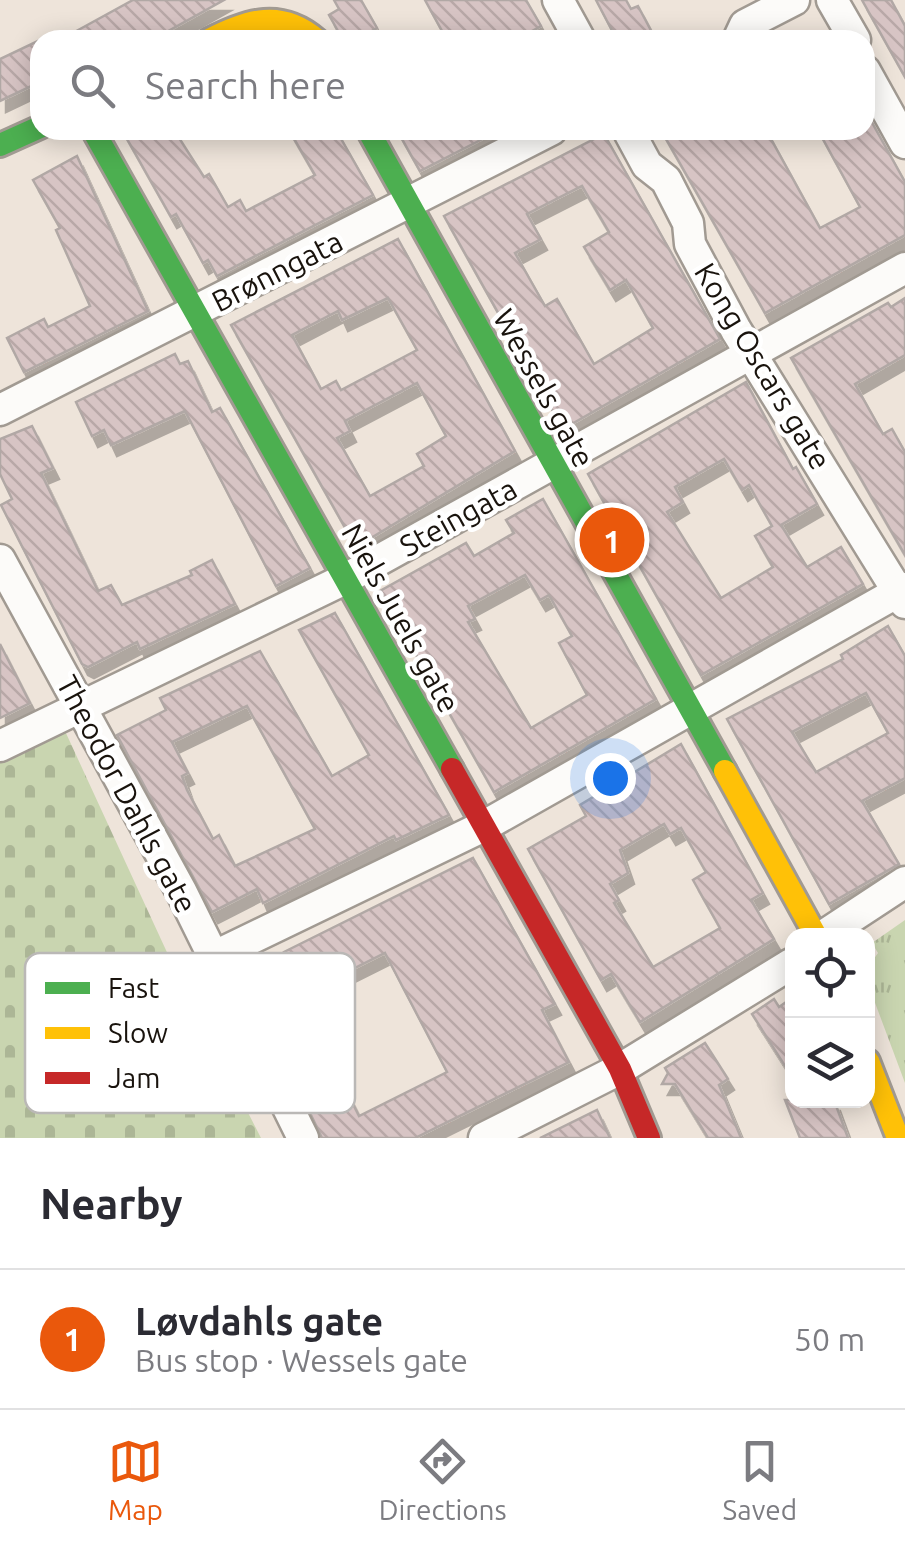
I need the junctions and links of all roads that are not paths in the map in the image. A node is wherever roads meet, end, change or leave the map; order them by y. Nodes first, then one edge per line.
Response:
1 (558, 0) edge
2 (794, 0) edge
3 (832, 0) edge
4 (291, 10) edge
5 (230, 30) edge
6 (308, 30) edge
7 (574, 30) edge
8 (743, 30) edge
9 (849, 30) edge
10 (875, 89) edge
11 (30, 132) edge
12 (99, 140) edge
13 (374, 140) edge
14 (533, 140) edge
15 (633, 140) edge
16 (905, 142) edge
17 (0, 145) edge
18 (409, 204) junction
19 (905, 268) edge
20 (195, 312) junction
21 (752, 350) junction
22 (0, 410) edge
23 (552, 464) junction
24 (0, 560) edge
25 (345, 579) junction
26 (903, 594) edge
27 (80, 708) junction
28 (692, 708) junction
29 (0, 746) edge
30 (484, 826) junction
31 (905, 882) edge
32 (815, 928) edge
33 (832, 928) edge
34 (211, 953) edge
35 (221, 953) edge
36 (785, 967) edge
37 (620, 1069) junction
38 (875, 1079) edge
39 (291, 1113) edge
40 (303, 1138) edge
41 (484, 1138) edge
42 (649, 1138) edge
43 (898, 1138) edge

1 - 7 street
2 - 8 street
3 - 9 street
4 - 5 main road
4 - 6 main road
10 - 16 street
11 - 17 main road
12 - 20 main road, Niels Juels gate
13 - 18 main road, Wessels gate
14 - 18 street, Brønngata
15 - 21 street, Kong Oscars gate
18 - 20 street, Brønngata
18 - 23 main road, Wessels gate
19 - 21 street, Steingata
20 - 22 street, Brønngata
20 - 25 main road, Niels Juels gate
21 - 23 street, Steingata
21 - 26 street, Kong Oscars gate
23 - 25 street, Steingata
23 - 28 main road, Wessels gate
24 - 27 street, Theodor Dahls gate
25 - 27 street, Steingata
25 - 30 main road, Niels Juels gate
26 - 28 street
27 - 29 street, Steingata
27 - 34 street, Theodor Dahls gate
28 - 30 street
28 - 32 main road, Wessels gate
30 - 35 street
30 - 37 main road, Niels Juels gate
31 - 33 street
36 - 37 street
37 - 41 street
37 - 42 main road, Niels Juels gate
38 - 43 main road
39 - 40 street, Theodor Dahls gate

